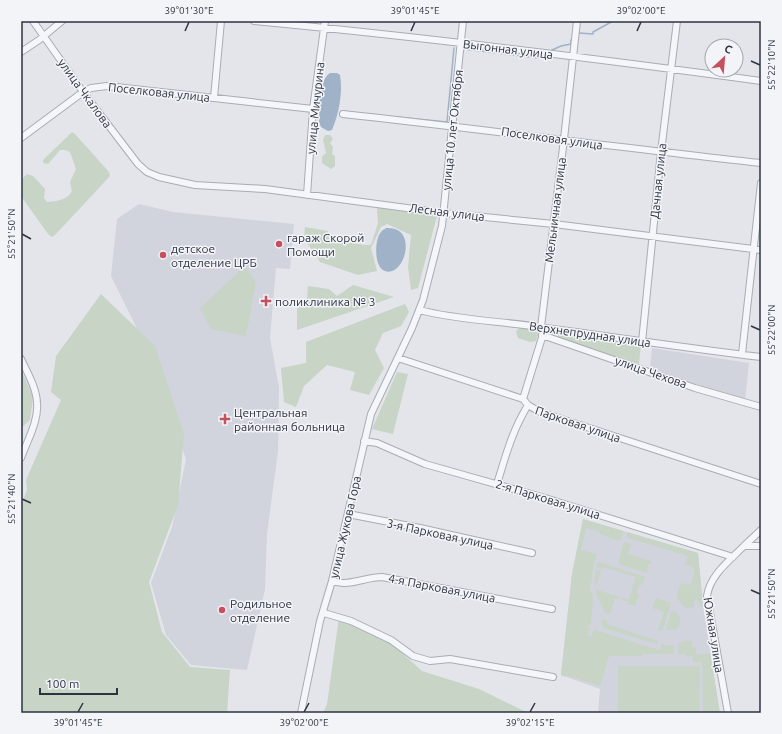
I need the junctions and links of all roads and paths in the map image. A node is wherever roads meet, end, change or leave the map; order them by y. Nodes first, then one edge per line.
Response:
1 (33, 21) edge
2 (62, 21) edge
3 (221, 21) edge
4 (254, 21) edge
5 (463, 21) edge
6 (577, 21) edge
7 (677, 21) edge
8 (324, 24) edge
9 (44, 36) junction
10 (460, 44) junction
11 (21, 52) edge
12 (573, 57) junction
13 (672, 69) junction
14 (761, 81) edge
15 (83, 92) junction
16 (214, 98) junction
17 (313, 109) junction
18 (343, 114) dead end
19 (452, 126) junction
20 (21, 138) edge
21 (564, 139) junction
22 (661, 152) junction
23 (761, 163) edge
24 (138, 164) joint
25 (761, 183) edge
26 (307, 195) junction
27 (444, 213) junction
28 (554, 224) junction
29 (652, 236) junction
30 (753, 249) junction
31 (761, 250) edge
32 (419, 310) junction
33 (543, 328) junction
34 (542, 335) junction
35 (642, 342) junction
36 (742, 354) junction
37 (761, 357) edge
38 (398, 358) junction
39 (21, 359) edge
40 (523, 399) junction
41 (528, 405) junction
42 (761, 407) edge
43 (364, 440) junction
44 (21, 458) edge
45 (498, 484) junction
46 (761, 484) edge
47 (348, 514) junction
48 (761, 530) edge
49 (744, 546) junction
50 (761, 546) edge
51 (532, 553) dead end
52 (733, 557) junction
53 (332, 582) junction
54 (552, 609) dead end
55 (324, 613) junction
56 (554, 678) dead end
57 (301, 713) edge
58 (728, 713) edge

1 - 9 street, улица Чкалова
2 - 9 street
3 - 16 street
4 - 8 street, Выгонная улица
5 - 10 street, улица 10 лет Октября
6 - 12 street, Мельничная улица
7 - 13 street, Дачная улица
8 - 10 street, Выгонная улица
8 - 17 street, улица Мичурина
9 - 11 street
9 - 15 street, улица Чкалова
10 - 12 street, Выгонная улица
10 - 19 street, улица 10 лет Октября
12 - 13 street, Выгонная улица
12 - 21 street, Мельничная улица
13 - 14 street, Выгонная улица
13 - 22 street, Дачная улица
15 - 16 street, Поселковая улица
15 - 20 street, Поселковая улица
15 - 24 street, улица Чкалова
16 - 17 street, Поселковая улица
17 - 26 street, улица Мичурина
18 - 19 street, Поселковая улица
19 - 21 street, Поселковая улица
19 - 27 street, улица 10 лет Октября
21 - 22 street, Поселковая улица
21 - 28 street, Мельничная улица
22 - 23 street, Поселковая улица
22 - 29 street, Дачная улица
24 - 26 street, Лесная улица
25 - 30 street
26 - 27 street, Лесная улица
27 - 28 street, Лесная улица
27 - 32 street, улица 10 лет Октября
28 - 29 street, Лесная улица
28 - 33 street, Мельничная улица
29 - 30 street, Лесная улица
29 - 35 street, Дачная улица
30 - 31 street, Лесная улица
30 - 36 street
32 - 33 street, Верхнепрудная улица
32 - 38 street, улица 10 лет Октября
33 - 34 street, Мельничная улица
33 - 35 street, Верхнепрудная улица
34 - 40 street, Мельничная улица
34 - 42 street, улица Чехова
35 - 36 street, Верхнепрудная улица
36 - 37 street, Верхнепрудная улица
38 - 40 street, Парковая улица
38 - 43 street, улица 10 лет Октября
39 - 44 street
40 - 41 street, Парковая улица
41 - 45 street
41 - 46 street, Парковая улица
43 - 45 street, 2-я Парковая улица
43 - 47 street, улица Жукова Гора
45 - 52 street, 2-я Парковая улица
47 - 51 street, 3-я Парковая улица
47 - 53 street, улица Жукова Гора
48 - 49 street, Южная улица
49 - 50 street
49 - 52 street, Южная улица
52 - 58 street, Южная улица
53 - 54 street, 4-я Парковая улица
53 - 55 street, улица Жукова Гора
55 - 56 street
55 - 57 street

